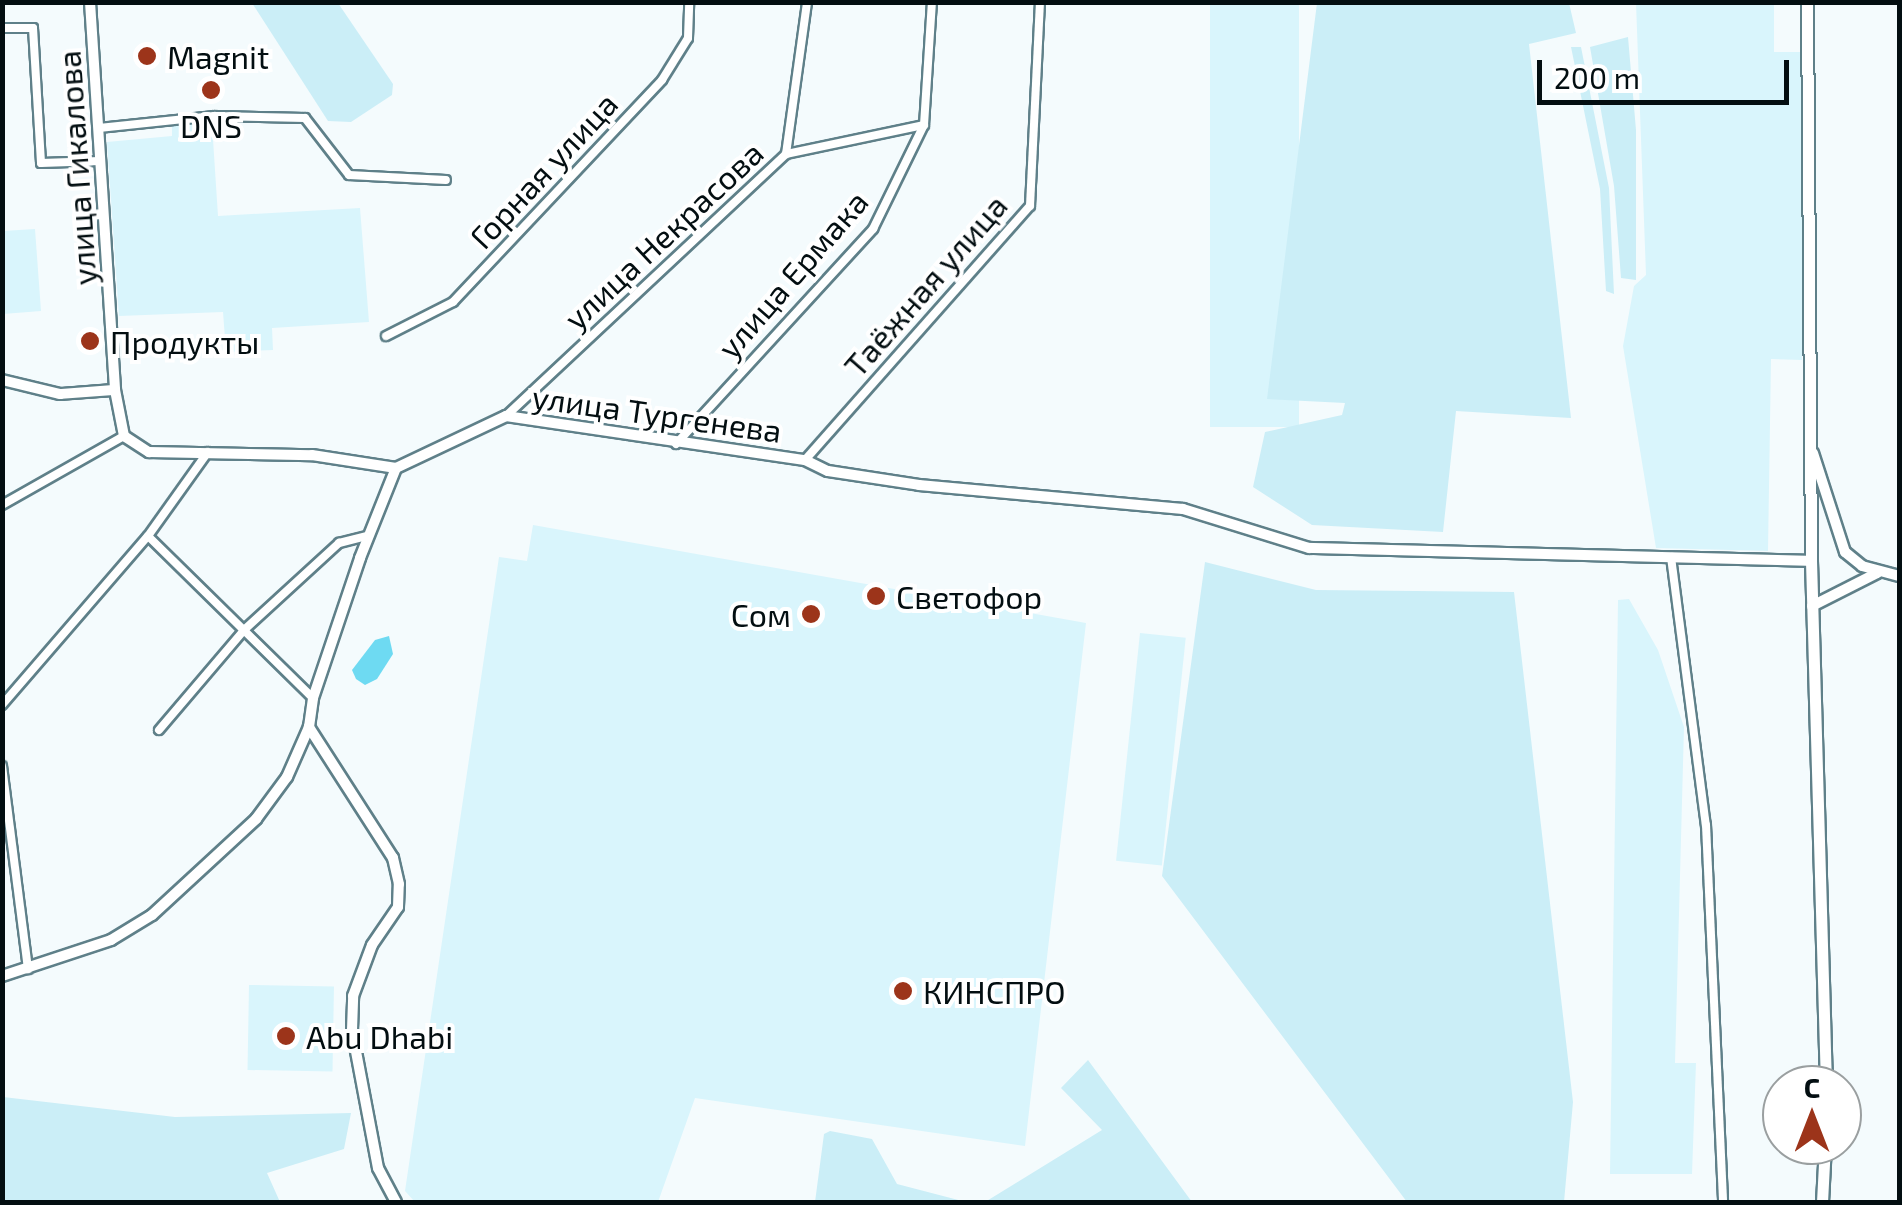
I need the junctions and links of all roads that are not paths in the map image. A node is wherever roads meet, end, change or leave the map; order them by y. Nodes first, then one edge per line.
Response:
1 (90, 2) edge
2 (690, 2) edge
3 (807, 2) edge
4 (932, 2) edge
5 (1040, 2) edge
6 (1807, 2) edge
7 (2, 28) edge
8 (924, 124) junction
9 (99, 128) junction
10 (786, 154) junction
11 (100, 161) junction
12 (446, 180) dead end
13 (386, 336) dead end
14 (2, 380) edge
15 (115, 390) junction
16 (506, 416) junction
17 (124, 436) junction
18 (676, 444) junction
19 (208, 452) junction
20 (1813, 452) junction
21 (805, 460) junction
22 (396, 468) junction
23 (2, 505) edge
24 (148, 536) junction
25 (368, 536) junction
26 (1671, 556) junction
27 (1811, 561) junction
28 (1877, 572) junction
29 (1900, 576) edge
30 (1812, 606) junction
31 (244, 630) junction
32 (313, 698) junction
33 (2, 705) edge
34 (309, 727) junction
35 (158, 730) dead end
36 (2, 766) edge
37 (28, 969) junction
38 (2, 976) edge
39 (1825, 1065) edge
40 (1824, 1165) edge
41 (396, 1202) edge
42 (1723, 1202) edge
43 (1822, 1202) edge

1 - 9 street, улица Гикалова
2 - 13 street, Горная улица
3 - 10 street, улица Некрасова
4 - 8 street, улица Ермака
5 - 21 street, Таёжная улица
6 - 20 main road
7 - 11 street
8 - 10 street
8 - 18 street, улица Ермака
9 - 11 street, улица Гикалова
9 - 12 street
10 - 16 street, улица Некрасова
11 - 15 street, улица Гикалова
14 - 15 street
15 - 17 street, улица Гикалова
16 - 18 street, улица Тургенева
16 - 22 street, улица Тургенева
17 - 19 street
17 - 23 street
18 - 21 street, улица Тургенева
19 - 22 street
19 - 24 street
20 - 27 main road
20 - 28 street
21 - 26 street, улица Тургенева
22 - 25 street
24 - 31 street
24 - 33 street
25 - 31 street
25 - 32 street
26 - 27 street, улица Тургенева
26 - 42 street
27 - 30 main road
28 - 29 street
28 - 30 street
30 - 39 main road
31 - 32 street
31 - 35 street
32 - 34 street
34 - 37 street
34 - 41 street
36 - 37 street
37 - 38 street
40 - 43 main road

